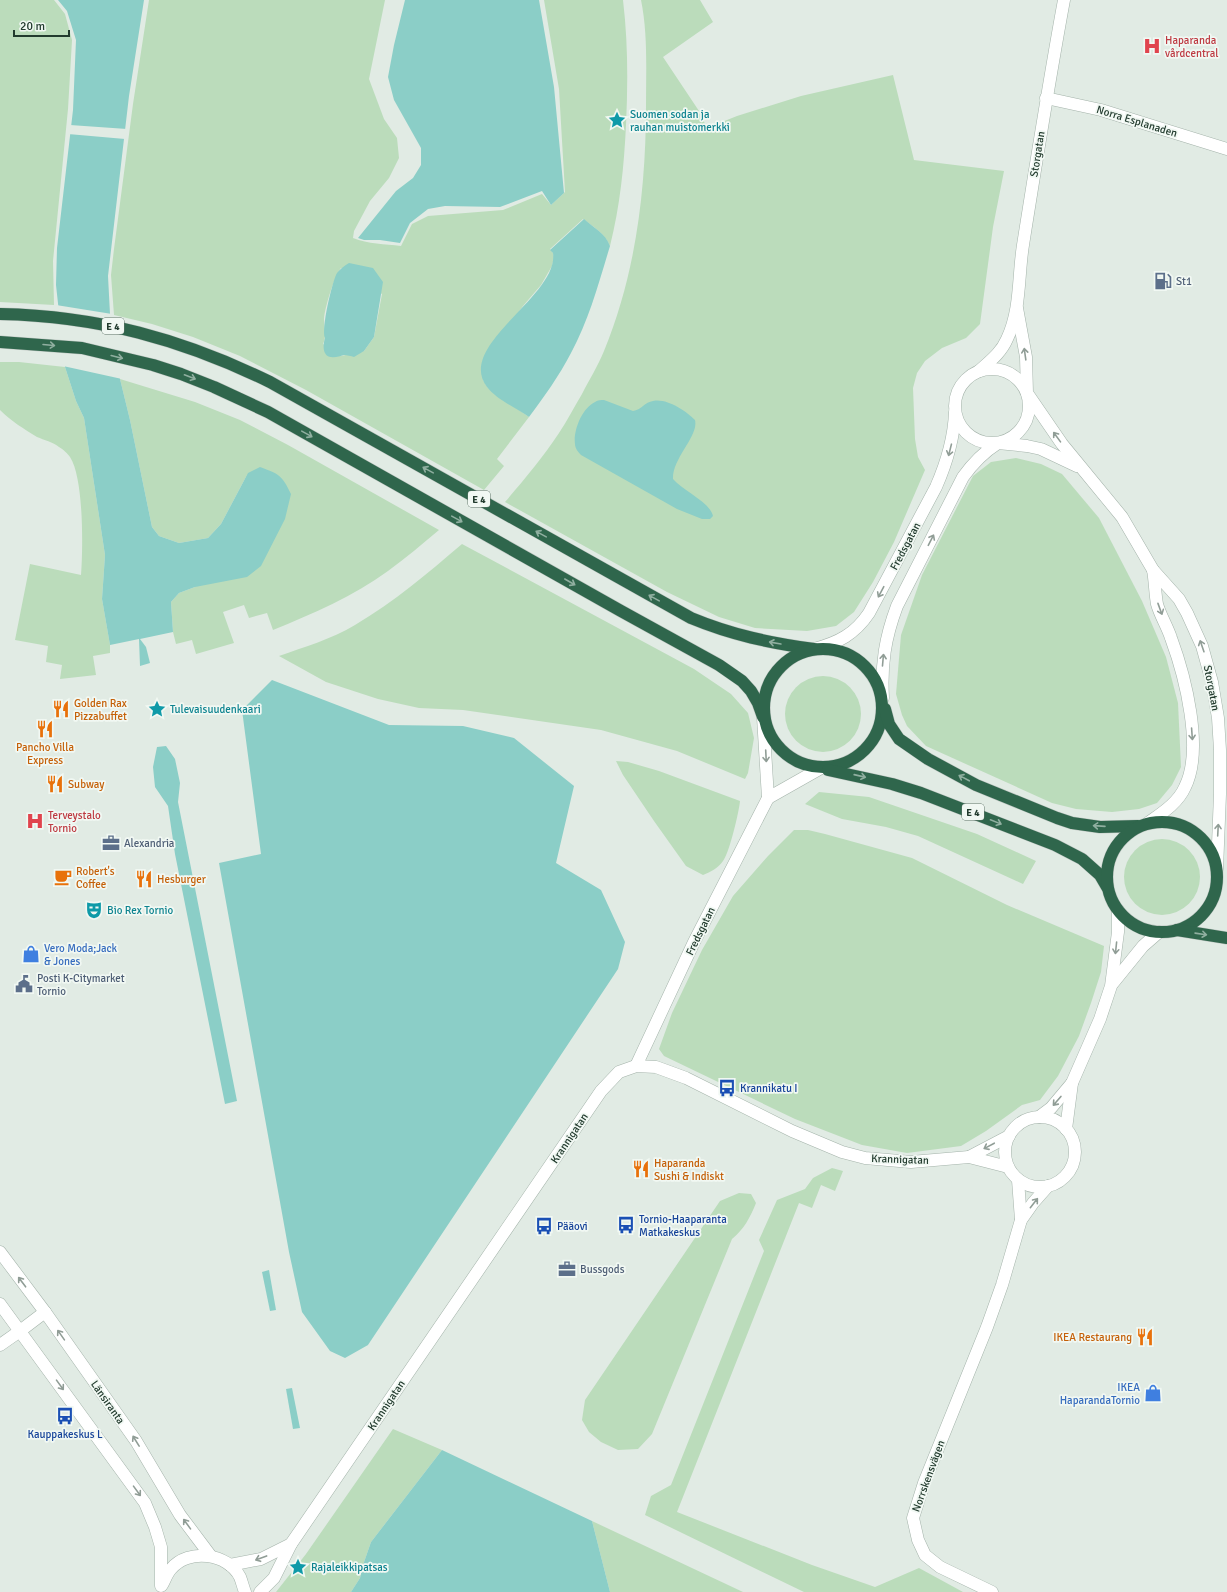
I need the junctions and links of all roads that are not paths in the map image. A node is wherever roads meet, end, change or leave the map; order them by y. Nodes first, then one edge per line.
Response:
1 (1064, 0) edge
2 (1046, 98) junction
3 (1227, 149) edge
4 (1017, 308) junction
5 (6, 314) edge
6 (0, 342) edge
7 (979, 371) junction
8 (1027, 393) junction
9 (955, 412) junction
10 (998, 443) junction
11 (1080, 468) junction
12 (1153, 570) junction
13 (814, 649) junction
14 (883, 698) junction
15 (763, 717) junction
16 (821, 768) junction
17 (768, 798) junction
18 (1143, 824) junction
19 (1217, 869) junction
20 (1227, 881) edge
21 (1108, 887) junction
22 (1118, 910) junction
23 (1176, 930) junction
24 (1159, 932) junction
25 (1227, 938) edge
26 (1111, 986) junction
27 (636, 1066) junction
28 (1072, 1083) junction
29 (1039, 1117) junction
30 (1066, 1129) junction
31 (1009, 1136) junction
32 (968, 1157) junction
33 (1008, 1167) junction
34 (1018, 1180) junction
35 (1048, 1186) junction
36 (1021, 1220) junction
37 (0, 1252) edge
38 (0, 1304) edge
39 (45, 1312) junction
40 (20, 1331) junction
41 (0, 1345) edge
42 (291, 1544) junction
43 (210, 1555) junction
44 (230, 1564) junction
45 (161, 1589) edge
46 (245, 1592) edge
47 (260, 1592) edge
48 (992, 1592) edge

1 - 2 street, Storgatan
2 - 3 street, Norra Esplanaden
2 - 4 street, Storgatan
4 - 7 street, Storgatan
8 -> 4 street, Storgatan
13 -> 5 highway, E 4
6 -> 15 highway, E 4
7 - 8 street, Storgatan
7 - 9 street, Storgatan
8 - 10 street, Storgatan
11 -> 8 street, Storgatan
9 - 10 street, Storgatan
9 -> 13 street, Fredsgatan
10 - 11 street, Storgatan
14 -> 10 street, Fredsgatan
11 - 12 street, Storgatan
12 -> 18 street, Storgatan
19 -> 12 street, Storgatan
13 - 14 highway, E 4
13 - 15 highway, E 4
14 - 16 highway, E 4
18 -> 14 highway, E 4
15 - 16 highway, E 4
15 -> 17 street
16 - 17 street
16 -> 21 highway, E 4
17 - 27 street, Fredsgatan
18 - 19 highway, E 4
18 - 21 highway, E 4
19 - 20 highway, E 4
19 - 23 highway, E 4
21 - 22 highway, E 4
22 - 24 highway, E 4
22 -> 26 street
23 - 24 highway, E 4
23 -> 25 highway, E 4
24 - 26 street
26 - 28 street
27 - 32 street, Krannigatan
27 - 42 street, Krannigatan
28 -> 29 street
28 - 30 street
29 - 30 street
29 - 31 street
30 - 35 street
31 -> 32 street, Krannigatan
31 - 33 street
32 - 33 street, Krannigatan
33 - 34 street
34 - 35 street
34 - 36 street
36 -> 35 street
36 - 48 street, Norrskensvägen
39 -> 37 street, Länsiranta
38 - 40 street
39 - 40 street
43 -> 39 street, Länsiranta
40 - 41 street
40 -> 45 street
42 -> 44 street
42 - 47 street, Krannigatan
43 - 44 street
43 - 45 street
44 - 46 street

